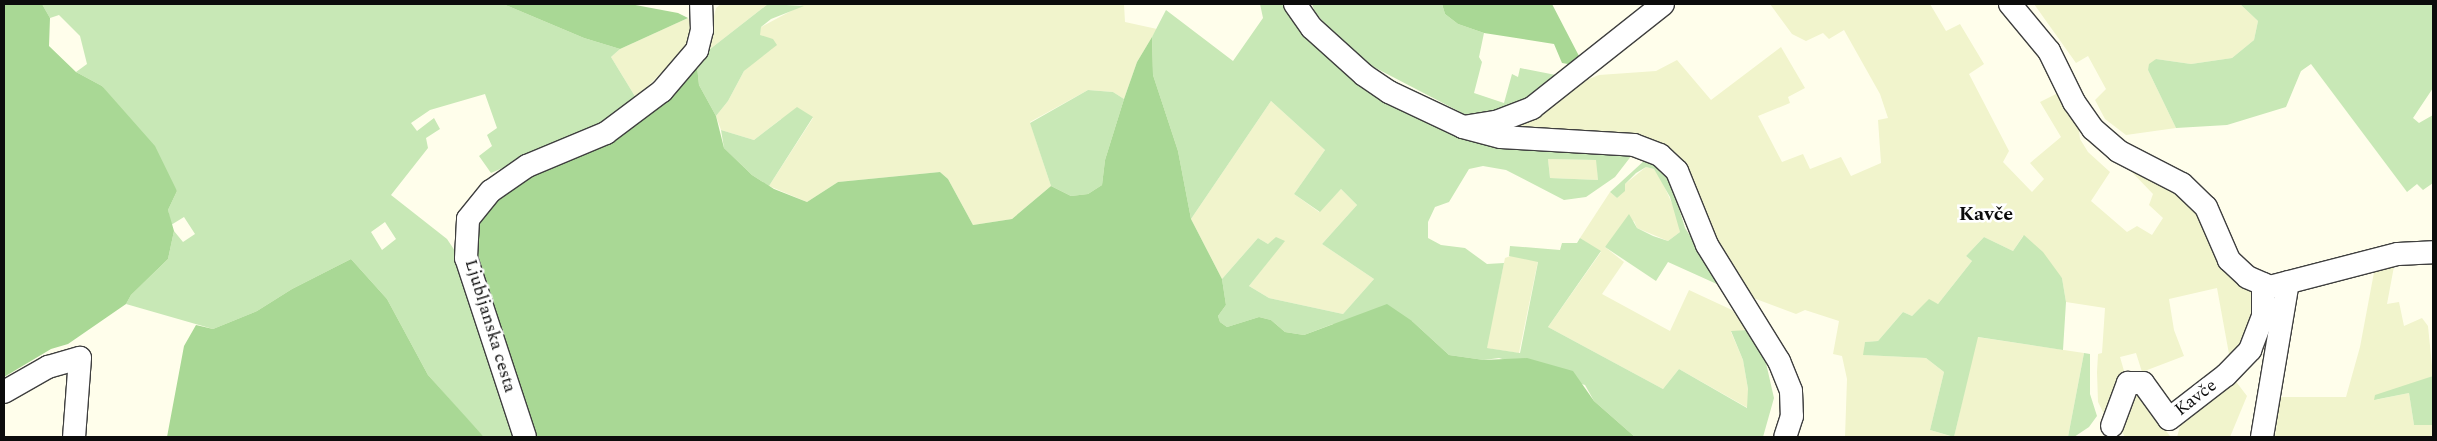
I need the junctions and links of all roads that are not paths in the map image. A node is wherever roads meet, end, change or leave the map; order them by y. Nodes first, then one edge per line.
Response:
1 (701, 4) edge
2 (1295, 4) edge
3 (1663, 4) edge
4 (2010, 4) edge
5 (1463, 127) junction
6 (2433, 252) edge
7 (2288, 282) junction
8 (2263, 284) junction
9 (4, 392) edge
10 (2112, 426) dead end
11 (74, 437) edge
12 (525, 437) edge
13 (1785, 437) edge
14 (2262, 437) edge

1 - 12 street, Ljubljanska cesta
2 - 5 street
3 - 5 street
4 - 8 street
5 - 13 street
6 - 7 street
7 - 8 street
7 - 14 street
8 - 10 street, Kavče
9 - 11 street

